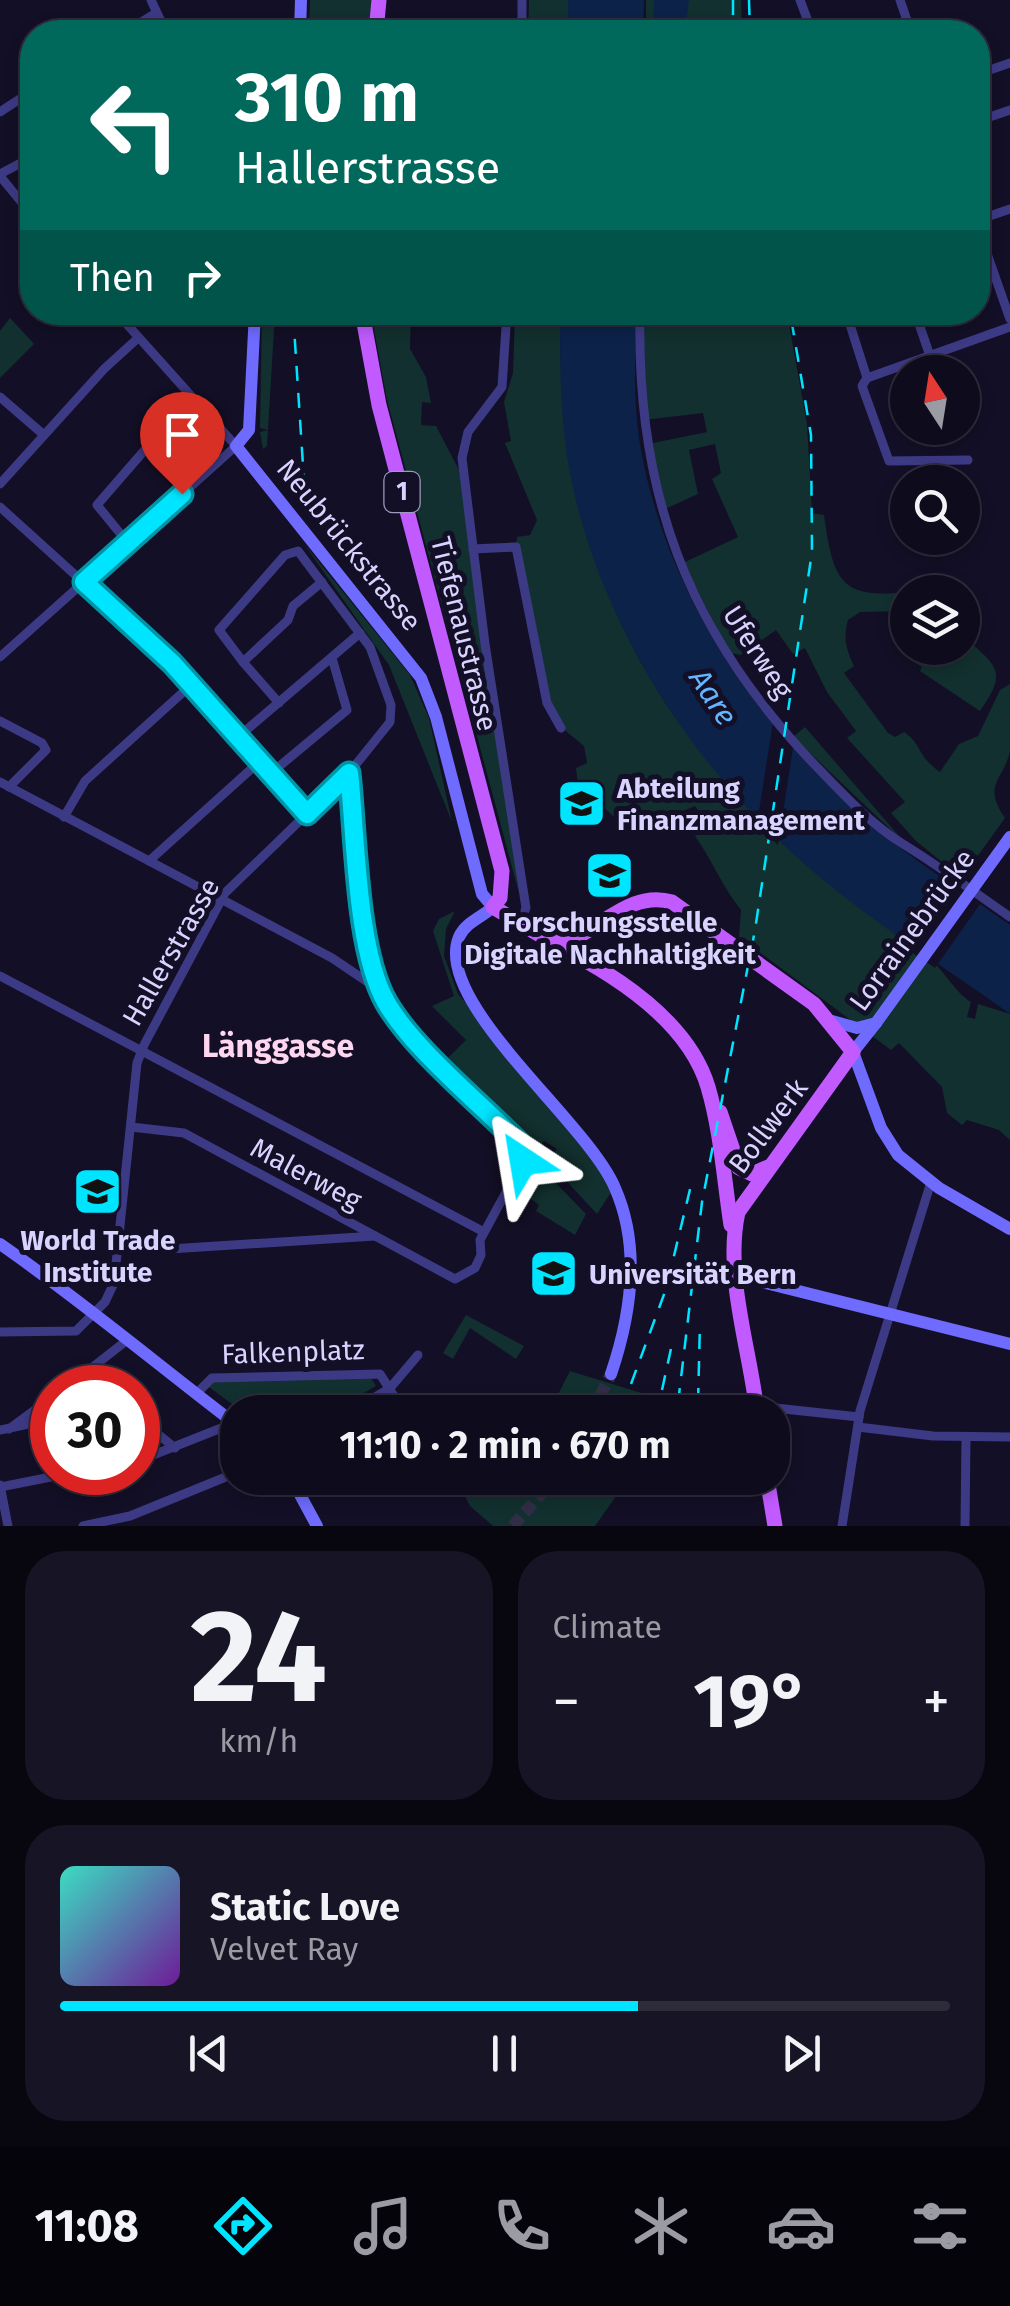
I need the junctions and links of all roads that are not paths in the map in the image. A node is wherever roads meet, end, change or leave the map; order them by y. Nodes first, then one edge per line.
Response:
1 (151, 0) edge
2 (156, 13) junction
3 (145, 20) edge
4 (160, 20) edge
5 (0, 175) edge
6 (20, 201) edge
7 (990, 258) edge
8 (1009, 312) edge
9 (127, 325) edge
10 (253, 325) edge
11 (365, 325) edge
12 (506, 325) edge
13 (640, 325) edge
14 (850, 325) edge
15 (919, 325) edge
16 (1010, 327) edge
17 (138, 338) junction
18 (930, 355) edge
19 (933, 355) edge
20 (890, 370) edge
21 (867, 378) junction
22 (0, 397) edge
23 (194, 399) junction
24 (181, 411) dead end
25 (169, 422) dead end
26 (44, 436) junction
27 (236, 446) junction
28 (968, 460) dead end
29 (0, 484) edge
30 (0, 508) edge
31 (128, 543) junction
32 (473, 549) junction
33 (84, 582) junction
34 (322, 582) junction
35 (360, 634) junction
36 (0, 657) edge
37 (332, 658) junction
38 (243, 662) junction
39 (191, 685) junction
40 (279, 703) junction
41 (0, 721) edge
42 (561, 728) dead end
43 (237, 738) junction
44 (259, 762) junction
45 (349, 773) junction
46 (270, 774) junction
47 (4, 785) edge
48 (307, 814) junction
49 (64, 816) junction
50 (1010, 838) edge
51 (149, 861) junction
52 (221, 899) junction
53 (496, 902) junction
54 (1010, 916) edge
55 (522, 921) junction
56 (540, 935) junction
57 (578, 937) junction
58 (586, 960) junction
59 (0, 976) edge
60 (380, 991) junction
61 (832, 1021) junction
62 (869, 1027) junction
63 (141, 1052) junction
64 (853, 1052) junction
65 (708, 1085) junction
66 (131, 1128) junction
67 (771, 1164) junction
68 (931, 1182) junction
69 (1010, 1229) edge
70 (484, 1232) junction
71 (376, 1236) junction
72 (733, 1236) junction
73 (0, 1244) edge
74 (118, 1244) junction
75 (738, 1276) junction
76 (94, 1314) junction
77 (889, 1314) junction
78 (0, 1332) edge
79 (126, 1341) junction
80 (1010, 1344) edge
81 (418, 1355) dead end
82 (95, 1365) edge
83 (610, 1374) tunnel mouth
84 (390, 1388) junction
85 (196, 1394) junction
86 (378, 1395) edge
87 (394, 1395) edge
88 (755, 1395) edge
89 (30, 1412) edge
90 (220, 1412) edge
91 (790, 1413) edge
92 (859, 1422) junction
93 (30, 1424) edge
94 (4, 1430) edge
95 (220, 1430) edge
96 (160, 1436) edge
97 (966, 1436) junction
98 (1010, 1437) edge
99 (175, 1448) junction
100 (160, 1453) edge
101 (220, 1479) edge
102 (30, 1480) edge
103 (0, 1486) edge
104 (300, 1495) edge
105 (770, 1495) edge
106 (8, 1526) edge
107 (83, 1526) edge
108 (317, 1526) edge
109 (775, 1526) edge
110 (842, 1526) edge
111 (966, 1526) edge

1 - 2 street
2 - 3 street
2 - 4 street
5 - 6 street
7 - 8 street
9 - 17 street, Neubrückstrasse
10 - 27 street
11 - 53 main road, Tiefenaustrasse / 1
12 - 32 street
13 - 54 street, Uferweg
14 - 21 street
15 - 18 street
16 - 19 street
17 - 23 street, Neubrückstrasse
17 - 26 street
20 - 21 street
21 - 28 street
22 - 26 street
23 - 24 street
23 - 27 street, Neubrückstrasse
25 - 31 street
26 - 29 street
27 - 31 street
27 - 53 street, Neubrückstrasse
30 - 33 street
31 - 33 street
32 - 42 street
32 - 55 street
33 - 36 street
33 - 39 street
34 - 35 street
34 - 38 street
34 - 38 street
35 - 37 street
35 - 45 street, Hallerstrasse
37 - 40 street
37 - 46 street
38 - 40 street
39 - 43 street
39 - 49 street
40 - 43 street
41 - 47 street
43 - 44 street
44 - 46 street
44 - 51 street
45 - 48 street, Hallerstrasse
45 - 60 street
46 - 48 street
47 - 49 street
48 - 52 street, Hallerstrasse
49 - 51 street
50 - 62 street, Lorrainebrücke, bridge
51 - 52 street
52 - 60 street
52 - 63 street, Hallerstrasse
53 - 55 main road
53 - 83 street
55 - 56 main road
56 - 57 main road
56 - 58 main road
57 - 58 main road
57 - 61 main road
58 - 65 main road
59 - 63 street
60 - 70 street
61 - 62 street
61 - 64 main road
62 - 64 street, Lorrainebrücke
63 - 66 street, Hallerstrasse
63 - 70 street
64 - 67 main road, Bollwerk
64 - 68 street
65 - 67 main road
65 - 72 main road
66 - 71 street, Malerweg
66 - 74 street, Hallerstrasse
67 - 72 main road, Bollwerk
68 - 69 street
68 - 77 street
70 - 71 street, Malerweg
71 - 74 street
72 - 75 main road, Bollwerk
73 - 76 street, Falkenplatz
74 - 76 street, Hallerstrasse
75 - 77 street
75 - 88 main road, Bollwerk
76 - 78 street
76 - 79 street, Falkenplatz
77 - 80 street
77 - 92 street
79 - 82 street
79 - 85 street, Falkenplatz
81 - 84 street
84 - 85 street, Falkenplatz
84 - 86 street
84 - 87 street
85 - 90 street, Falkenplatz
89 - 94 street
91 - 92 street
92 - 97 street
92 - 110 street
93 - 94 street
95 - 99 street
96 - 99 street
97 - 98 street
97 - 111 street
99 - 100 street
101 - 107 street
102 - 103 street
103 - 106 street
104 - 108 street
105 - 109 main road

